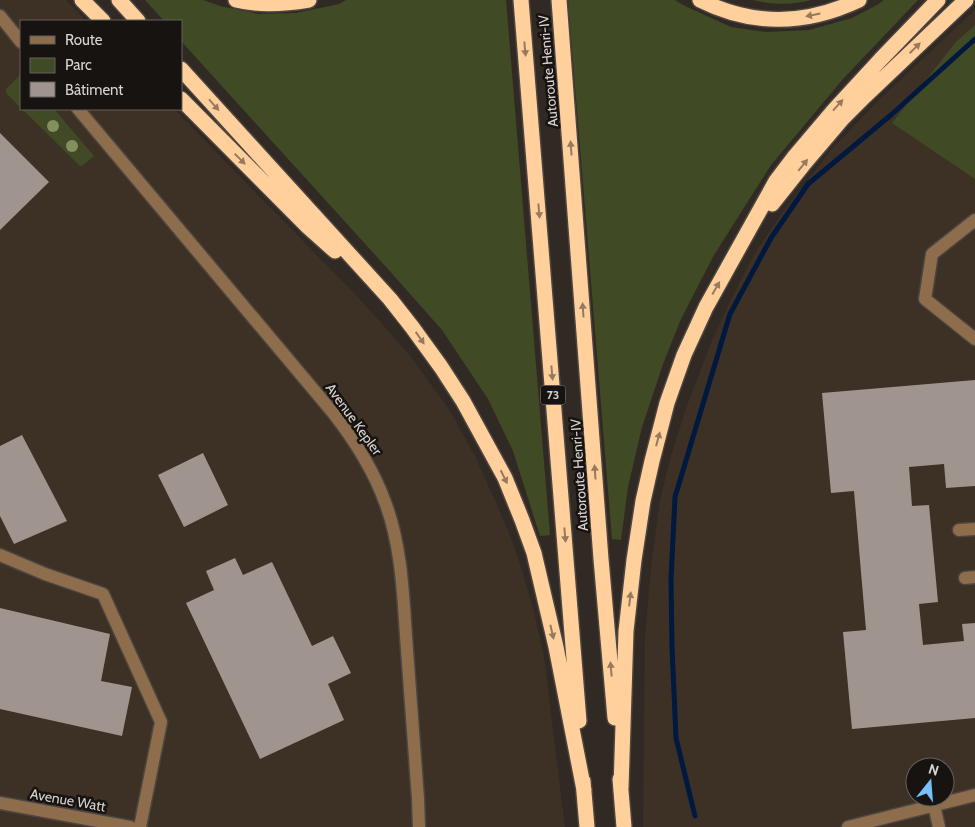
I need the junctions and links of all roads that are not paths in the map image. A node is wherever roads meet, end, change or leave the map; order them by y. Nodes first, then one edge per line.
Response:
1 (82, 0) edge
2 (119, 0) edge
3 (236, 0) edge
4 (309, 0) edge
5 (521, 0) edge
6 (559, 0) edge
7 (700, 0) edge
8 (860, 0) edge
9 (938, 0) edge
10 (966, 0) edge
11 (0, 16) edge
12 (103, 20) edge
13 (137, 20) edge
14 (20, 41) edge
15 (182, 70) edge
16 (182, 100) edge
17 (79, 110) edge
18 (975, 220) edge
19 (740, 245) junction
20 (390, 299) junction
21 (975, 338) edge
22 (975, 529) edge
23 (959, 530) dead end
24 (0, 554) edge
25 (621, 788) junction
26 (584, 790) junction
27 (975, 795) edge
28 (955, 800) edge
29 (0, 803) edge
30 (926, 807) edge
31 (934, 807) edge
32 (91, 823) edge
33 (130, 827) edge
34 (140, 827) edge
35 (419, 827) edge
36 (587, 827) edge
37 (624, 827) edge
38 (848, 827) edge
39 (939, 827) edge

1 - 12 highway
2 - 13 highway
3 - 4 highway
5 -> 26 highway, Autoroute Henri-IV / 73
25 -> 6 highway, Autoroute Henri-IV
8 -> 7 highway
19 -> 9 highway
19 -> 10 highway
11 - 14 street
15 -> 20 highway
16 -> 20 highway
17 - 35 street, Avenue Kepler
18 - 21 street
25 -> 19 highway
20 -> 26 highway
22 - 23 street
24 - 34 street
25 - 37 highway, Autoroute Henri-IV
26 - 36 highway, Autoroute Henri-IV / 73
27 - 28 street
29 - 32 street, Avenue Watt
30 - 38 street
31 - 39 street
32 - 33 street, Avenue Watt

